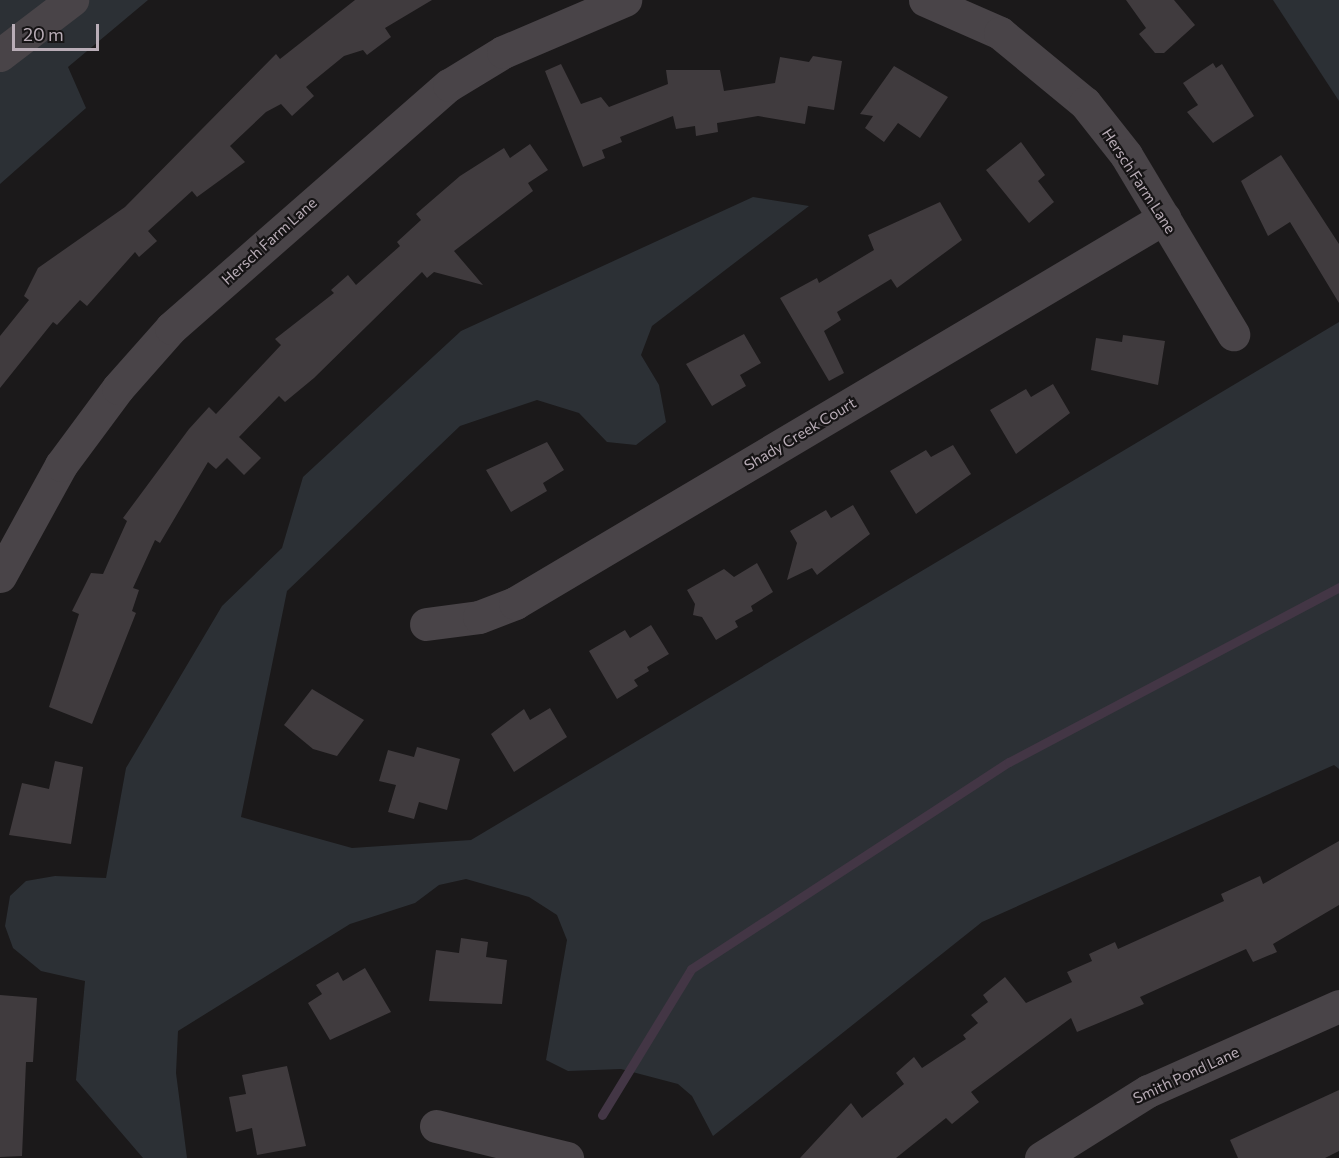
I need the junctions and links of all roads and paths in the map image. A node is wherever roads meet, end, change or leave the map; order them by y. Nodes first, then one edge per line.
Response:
1 (72, 0) edge
2 (625, 0) edge
3 (925, 0) edge
4 (0, 55) edge
5 (1164, 218) junction
6 (1233, 334) dead end
7 (0, 576) edge
8 (426, 624) dead end
9 (1339, 1006) edge
10 (435, 1126) dead end
11 (567, 1158) edge
12 (1041, 1158) edge

1 - 4 street
2 - 7 street, Hersch Farm Lane
3 - 5 street, Hersch Farm Lane
5 - 6 street, Hersch Farm Lane
5 - 8 street, Shady Creek Court
9 - 12 street, Smith Pond Lane
10 - 11 street

